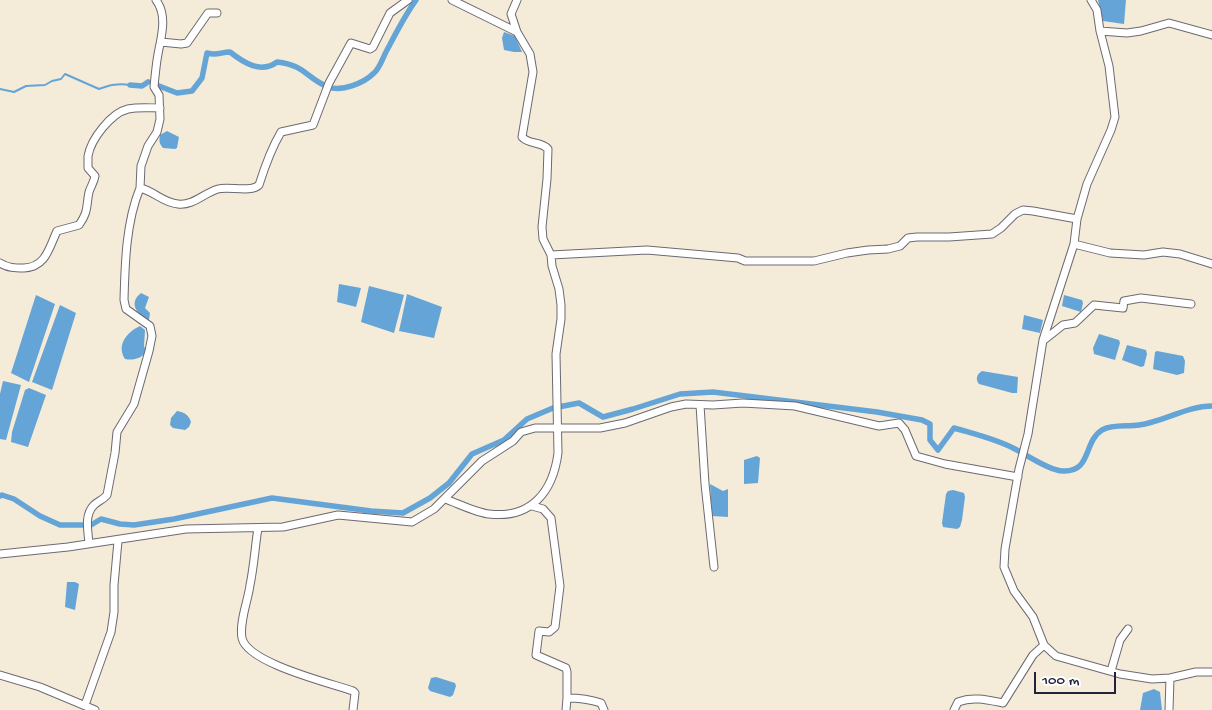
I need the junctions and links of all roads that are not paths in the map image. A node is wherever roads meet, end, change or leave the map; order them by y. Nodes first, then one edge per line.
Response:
1 (408, 0) edge
2 (452, 0) edge
3 (517, 0) edge
4 (1091, 0) edge
5 (160, 2) edge
6 (217, 13) dead end
7 (1100, 31) junction
8 (517, 32) junction
9 (1212, 35) edge
10 (161, 42) junction
11 (160, 108) junction
12 (140, 188) junction
13 (1077, 219) junction
14 (1074, 244) junction
15 (552, 255) junction
16 (0, 263) edge
17 (1212, 264) edge
18 (1191, 304) dead end
19 (1043, 340) junction
20 (700, 405) junction
21 (558, 428) junction
22 (1018, 473) junction
23 (445, 499) junction
24 (532, 506) junction
25 (258, 528) junction
26 (118, 540) junction
27 (89, 543) junction
28 (0, 554) edge
29 (714, 567) dead end
30 (1128, 629) dead end
31 (1044, 645) junction
32 (1111, 671) junction
33 (1212, 672) edge
34 (0, 675) edge
35 (1170, 678) junction
36 (567, 698) junction
37 (85, 705) junction
38 (95, 710) edge
39 (352, 710) edge
40 (566, 710) edge
41 (604, 710) edge
42 (954, 710) edge
43 (1169, 710) edge

1 - 12 street
2 - 8 street
3 - 8 street
4 - 7 street
5 - 10 street
6 - 10 street
7 - 9 street
7 - 13 street
8 - 15 street
10 - 11 street
11 - 12 street
11 - 16 street
12 - 27 street
13 - 14 street
13 - 15 street
14 - 17 street
14 - 19 street
15 - 21 street
18 - 19 street
19 - 22 street
20 - 21 street
20 - 22 street
20 - 29 street
21 - 23 street
21 - 24 street
22 - 31 street
23 - 24 street
23 - 25 street
24 - 36 street
25 - 26 street
25 - 39 street
26 - 27 street
26 - 37 street
27 - 28 street
30 - 32 street
31 - 32 street
31 - 42 street
32 - 35 street
33 - 35 street
34 - 37 street
35 - 43 street
36 - 40 street
36 - 41 street
37 - 38 street

